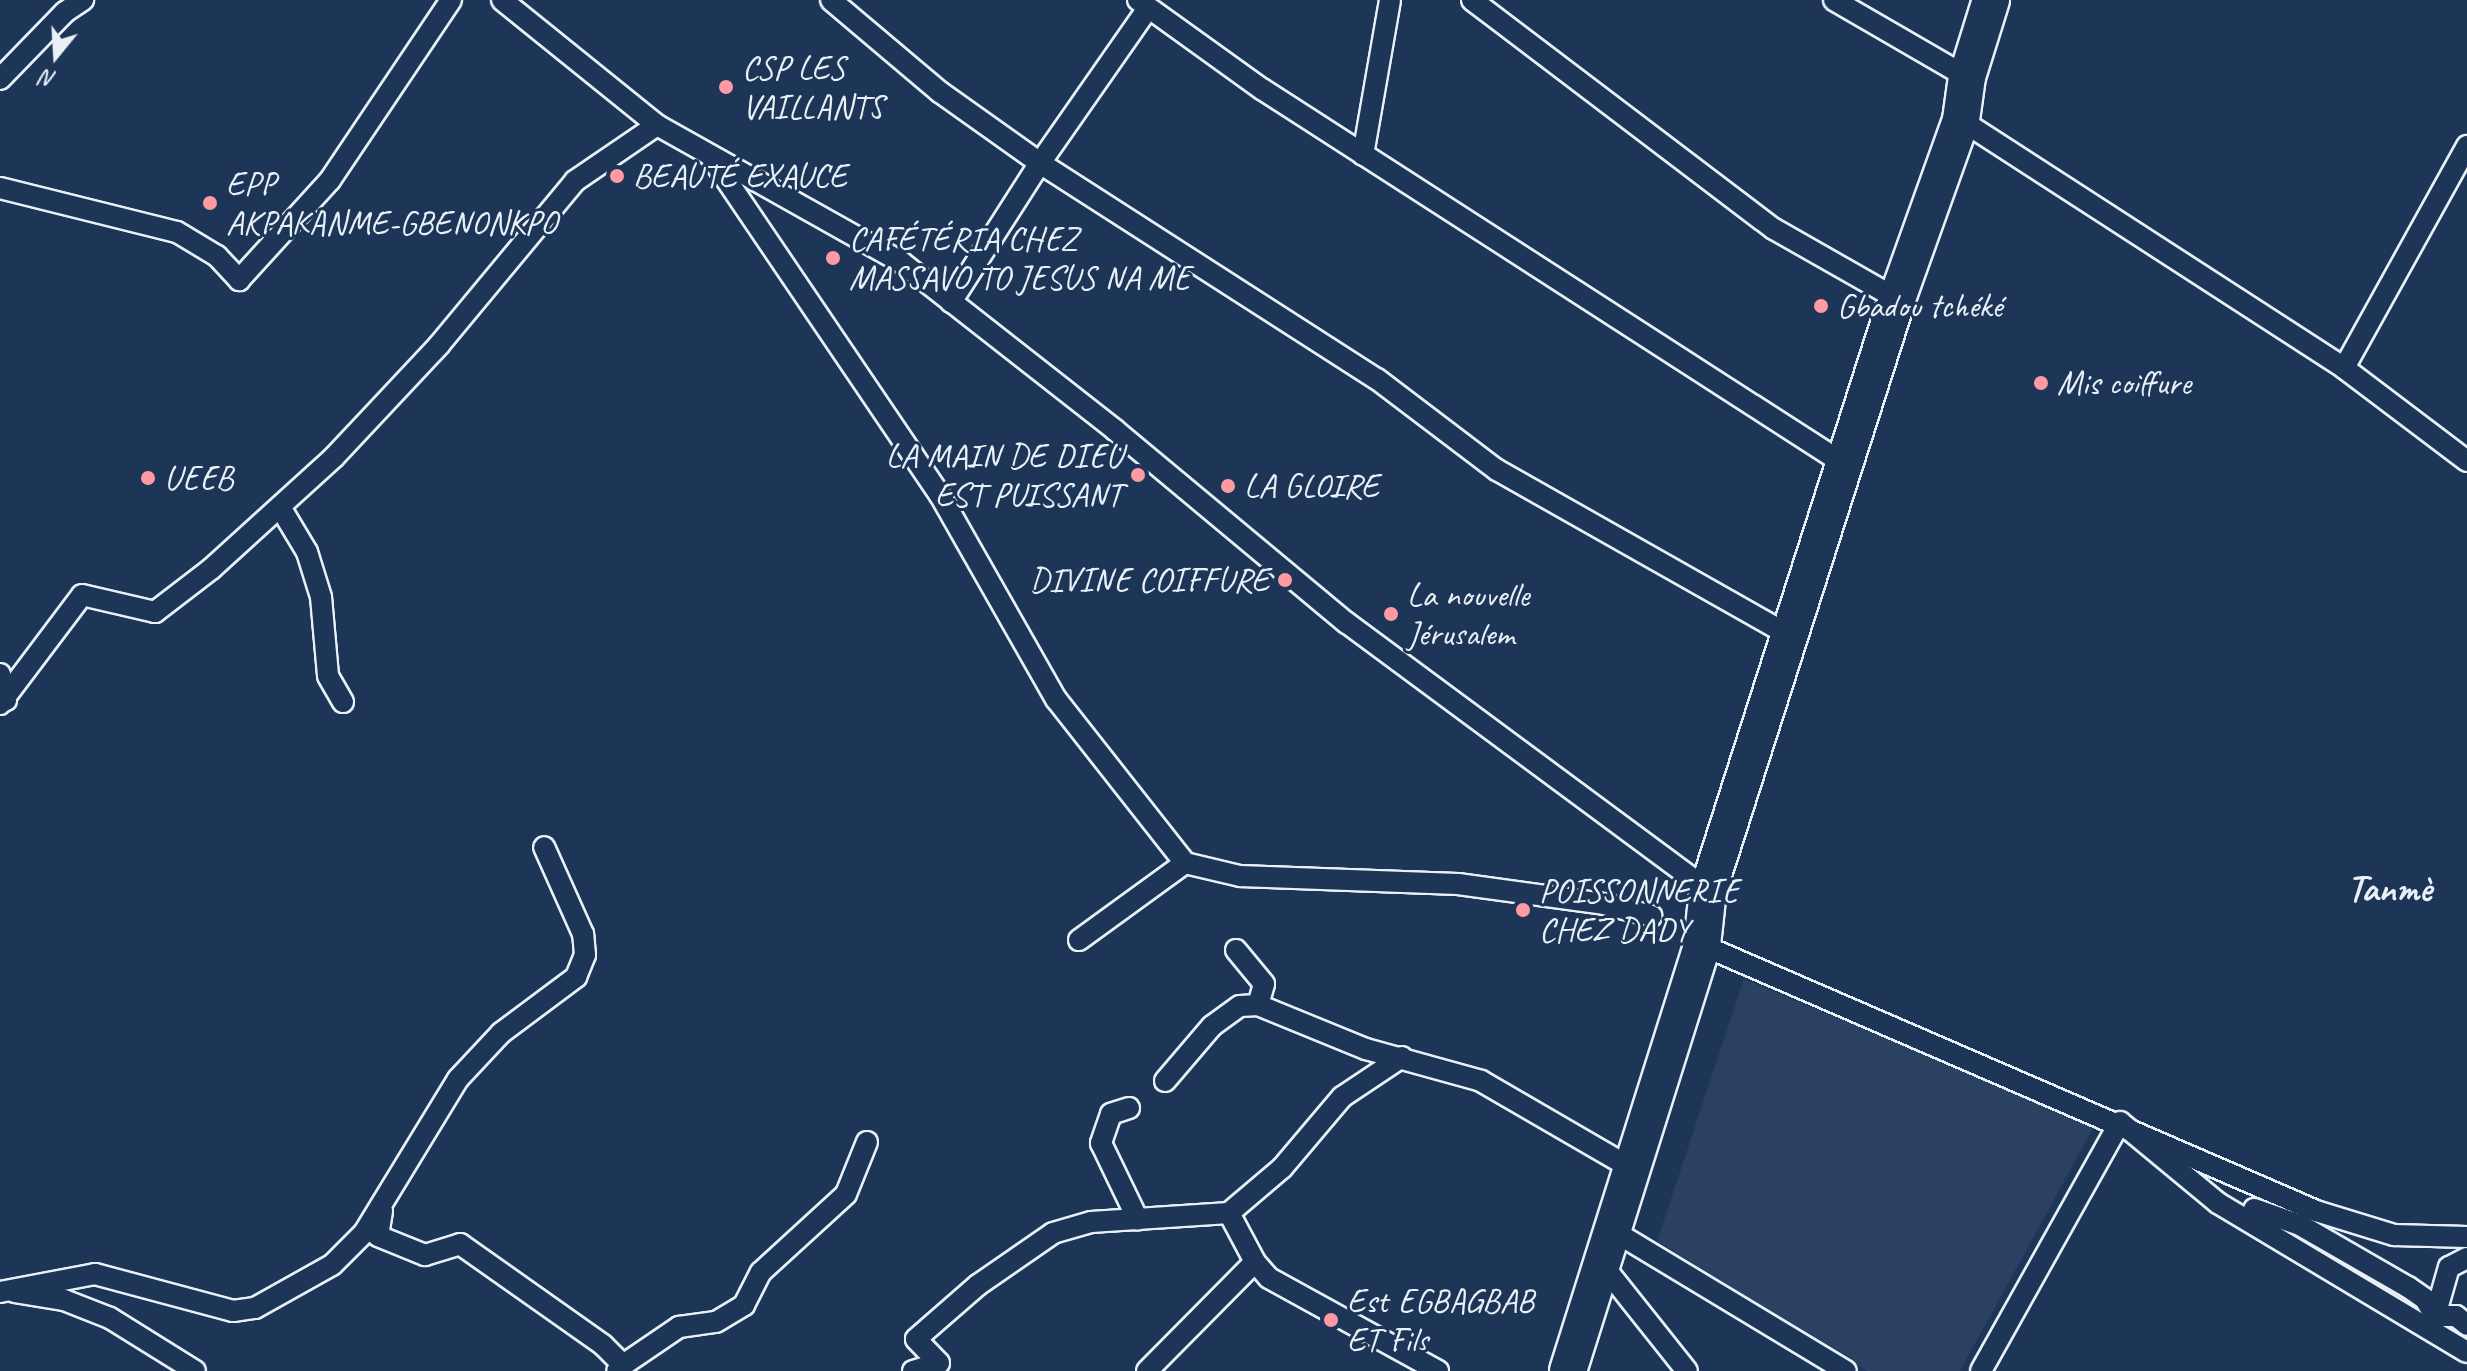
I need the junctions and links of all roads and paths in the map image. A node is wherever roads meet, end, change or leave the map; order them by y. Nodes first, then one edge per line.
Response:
1 (83, 0) edge
2 (451, 0) edge
3 (502, 0) edge
4 (831, 0) edge
5 (1390, 0) edge
6 (1472, 0) edge
7 (1834, 0) edge
8 (1991, 0) edge
9 (1143, 4) edge
10 (1967, 77) junction
11 (0, 79) edge
12 (1961, 120) junction
13 (657, 125) junction
14 (2467, 146) edge
15 (709, 154) junction
16 (1363, 155) junction
17 (1040, 163) junction
18 (0, 188) edge
19 (1897, 299) junction
20 (951, 302) junction
21 (2344, 368) junction
22 (2467, 461) edge
23 (1844, 464) junction
24 (280, 507) junction
25 (1787, 634) junction
26 (0, 674) edge
27 (3, 702) edge
28 (343, 702) dead end
29 (544, 847) dead end
30 (1185, 863) junction
31 (1708, 890) junction
32 (1652, 916) dead end
33 (1079, 940) dead end
34 (1702, 945) junction
35 (1236, 950) dead end
36 (1258, 1005) junction
37 (1402, 1057) junction
38 (1165, 1081) dead end
39 (1129, 1108) dead end
40 (2120, 1122) junction
41 (867, 1142) dead end
42 (1631, 1168) junction
43 (384, 1199) junction
44 (2254, 1209) dead end
45 (1229, 1213) junction
46 (1138, 1220) junction
47 (2467, 1237) edge
48 (1607, 1246) junction
49 (2467, 1258) edge
50 (1255, 1262) junction
51 (3, 1292) edge
52 (2435, 1316) junction
53 (2467, 1325) edge
54 (2467, 1352) edge
55 (620, 1368) edge
56 (195, 1371) edge
57 (913, 1371) edge
58 (1147, 1371) edge
59 (1438, 1371) edge
60 (1568, 1371) edge
61 (1687, 1371) edge
62 (1846, 1371) edge
63 (1981, 1371) edge

1 - 11 street
2 - 18 street
3 - 13 street
4 - 17 street
5 - 16 street
6 - 19 street
7 - 10 street
8 - 10 highway
9 - 16 street
9 - 17 street
10 - 12 highway
12 - 19 highway
12 - 21 street
13 - 15 street
13 - 24 street
14 - 21 street
15 - 20 street
15 - 30 street
16 - 23 street
17 - 20 street
17 - 25 street
19 - 23 highway
20 - 31 street
21 - 22 street
23 - 25 highway
24 - 27 street
24 - 28 street
25 - 31 highway
26 - 27 street
29 - 43 street
30 - 32 street
30 - 33 street
31 - 34 highway
34 - 40 street
34 - 42 highway
35 - 36 street
36 - 37 street
36 - 38 street
37 - 42 street
37 - 45 street
39 - 46 street
40 - 47 street
40 - 54 street
40 - 63 street
41 - 55 street
42 - 48 highway
43 - 51 street
43 - 55 street
44 - 52 street
45 - 46 street
45 - 50 street
46 - 57 street
48 - 60 highway
48 - 61 street
48 - 62 street
49 - 52 street
50 - 58 street
50 - 59 street
51 - 56 street
52 - 53 street

